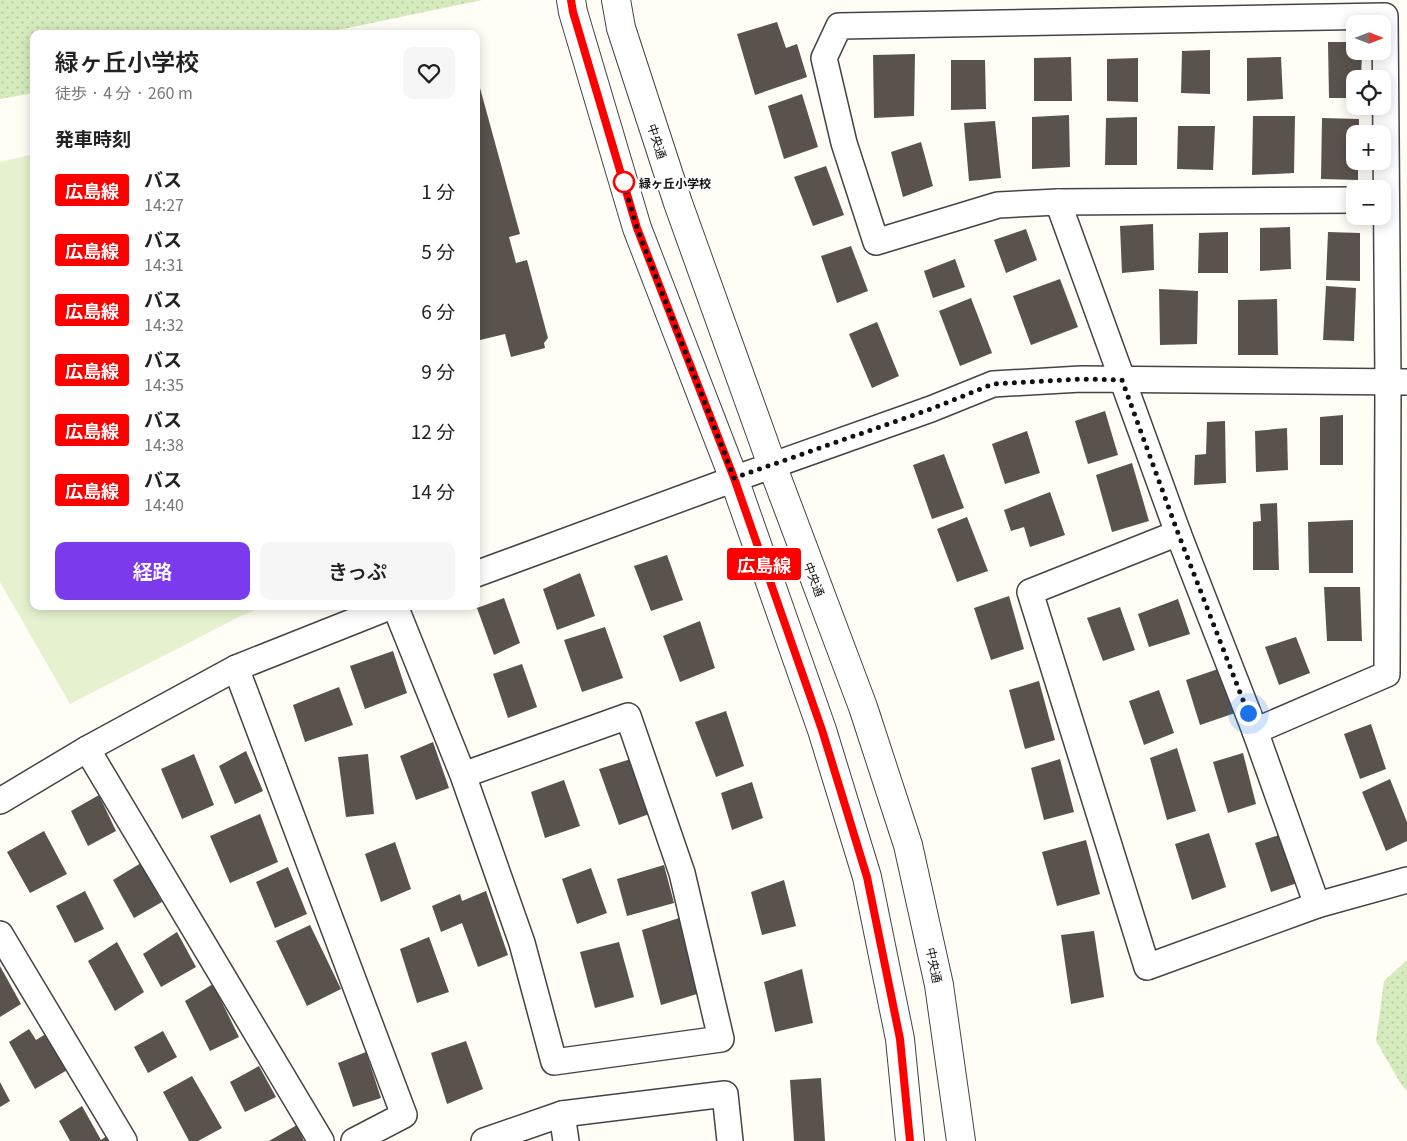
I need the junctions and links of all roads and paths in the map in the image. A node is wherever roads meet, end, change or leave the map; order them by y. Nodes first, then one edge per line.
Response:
1 (571, 0) edge
2 (616, 0) edge
3 (1392, 199) edge
4 (1346, 200) edge
5 (1058, 202) junction
6 (1122, 380) junction
7 (1397, 382) edge
8 (772, 465) junction
9 (734, 478) junction
10 (1178, 533) junction
11 (480, 573) edge
12 (383, 610) edge
13 (395, 610) edge
14 (236, 668) junction
15 (1255, 730) junction
16 (86, 749) junction
17 (463, 775) junction
18 (0, 801) edge
19 (1407, 880) edge
20 (1317, 905) junction
21 (0, 934) edge
22 (562, 1114) junction
23 (124, 1141) edge
24 (321, 1141) edge
25 (354, 1141) edge
26 (484, 1141) edge
27 (566, 1141) edge
28 (730, 1141) edge
29 (910, 1141) edge
30 (961, 1141) edge

1 - 9 street
2 - 8 street, 中央通
3 - 5 street
3 - 7 street
4 - 5 street
5 - 6 street
6 - 7 street
6 - 8 street
6 - 10 street
7 - 15 street
8 - 9 street
8 - 30 street, 中央通
9 - 11 street
9 - 29 street
10 - 15 street
10 - 20 street
12 - 14 street
13 - 17 street
14 - 16 street
14 - 25 street
15 - 20 street
16 - 18 street
16 - 24 street
17 - 17 street
19 - 20 street
21 - 23 street
22 - 26 street
22 - 27 street
22 - 28 street

